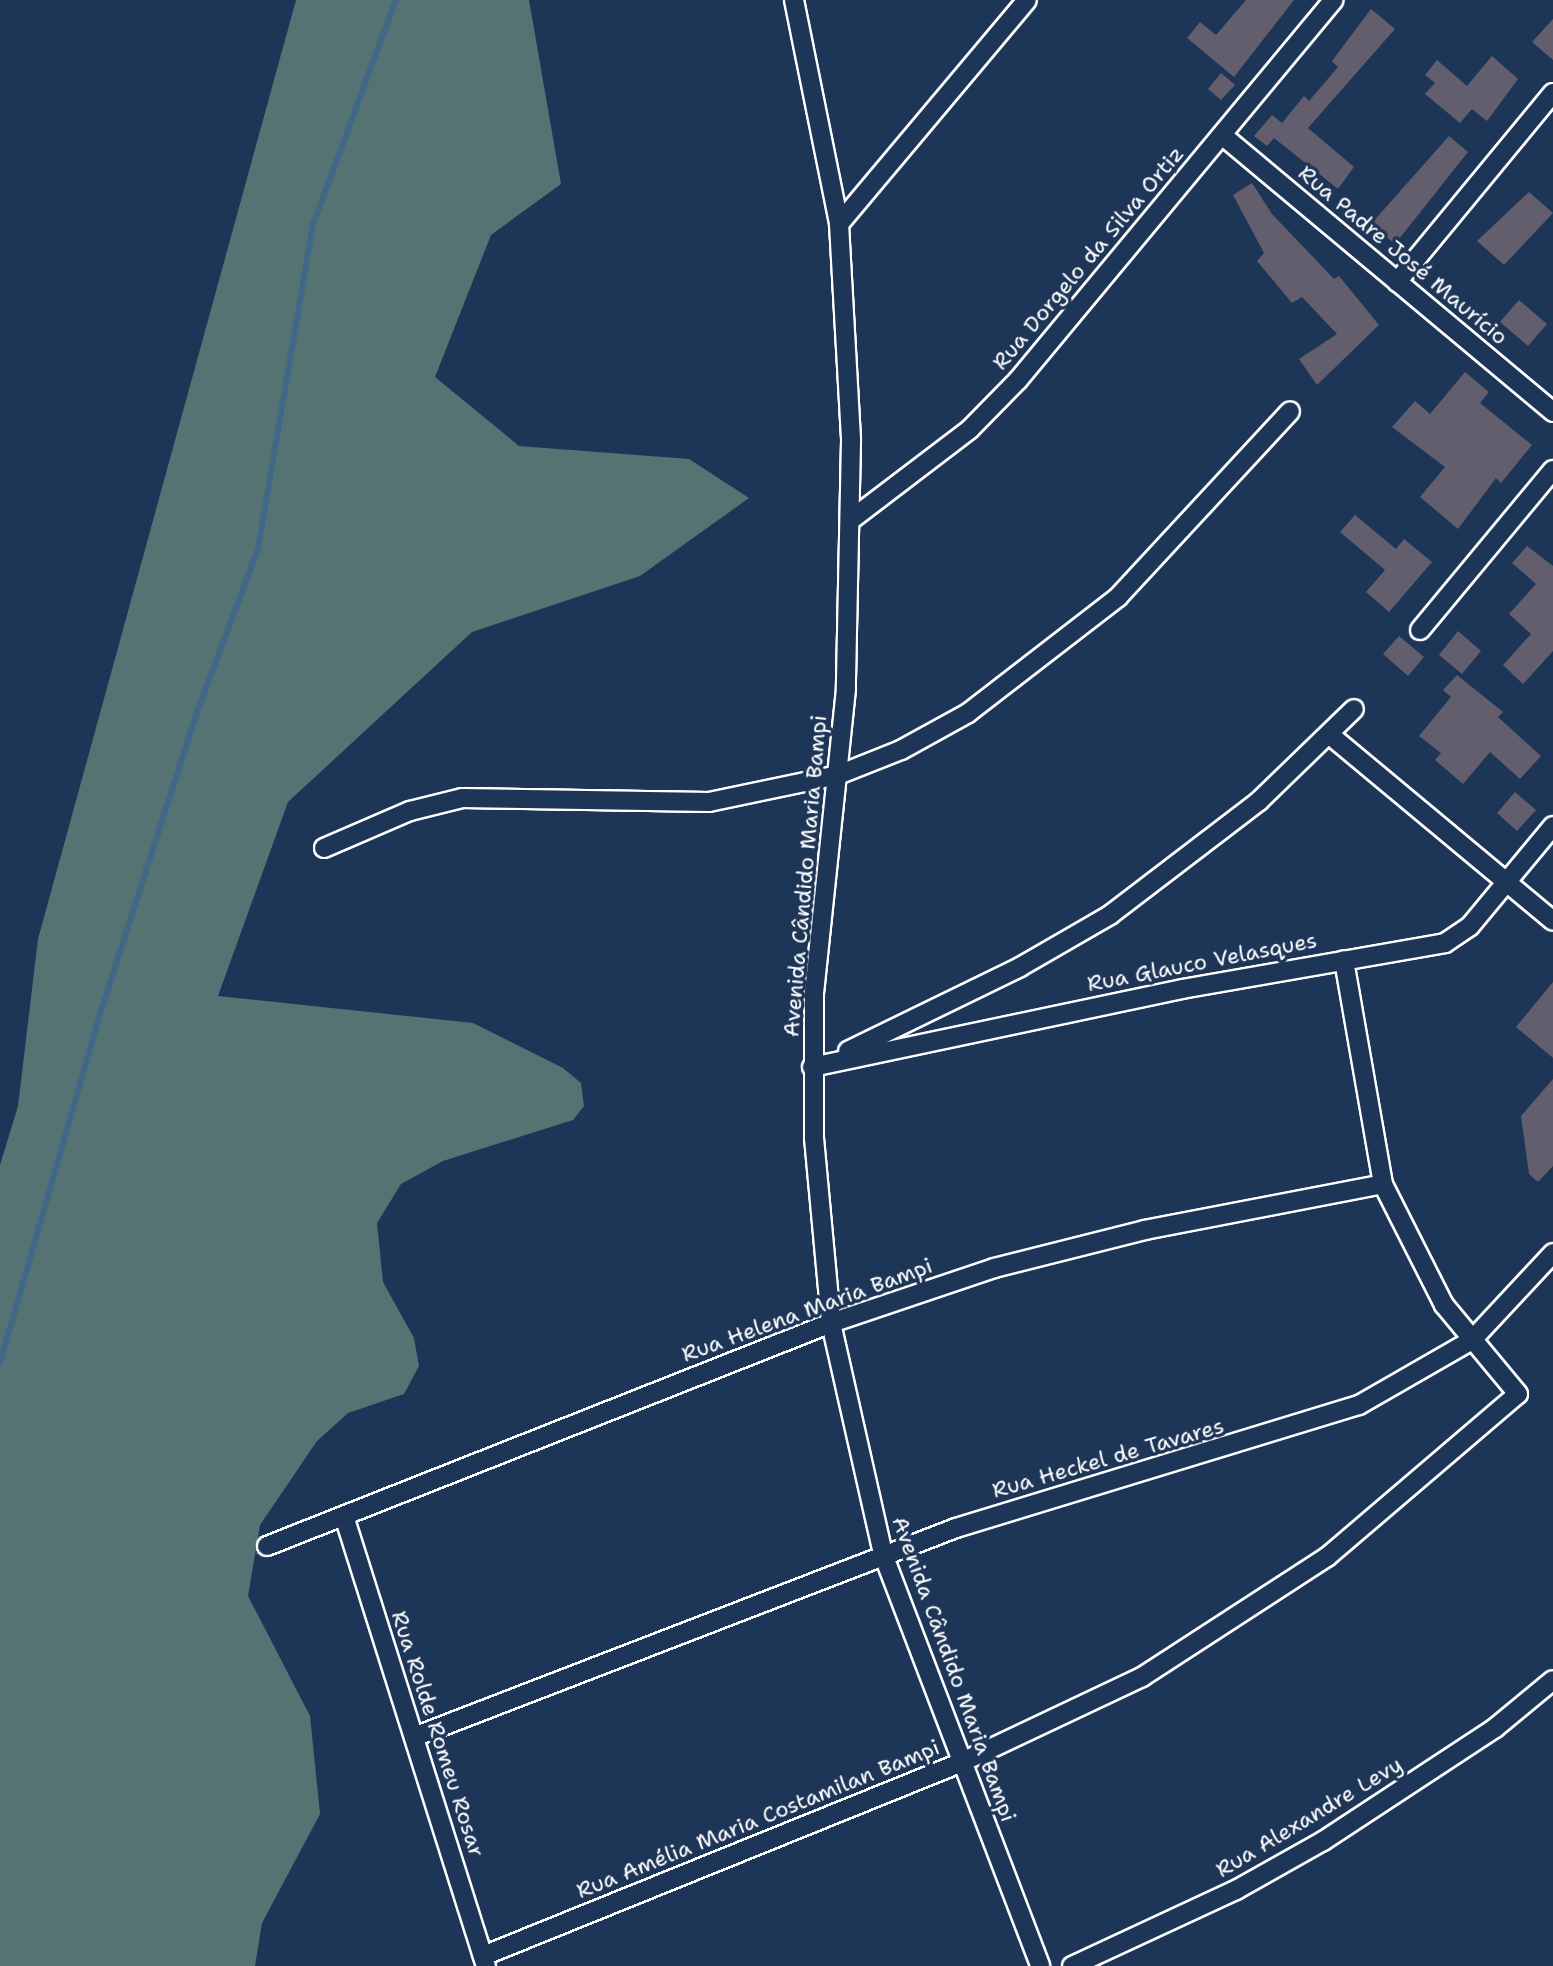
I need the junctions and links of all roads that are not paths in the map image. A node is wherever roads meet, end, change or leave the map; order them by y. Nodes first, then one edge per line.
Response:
1 (794, 0) edge
2 (1027, 0) edge
3 (1333, 0) edge
4 (1553, 93) edge
5 (1222, 135) junction
6 (839, 224) junction
7 (1397, 282) junction
8 (1290, 411) dead end
9 (1553, 412) edge
10 (1553, 470) edge
11 (852, 519) junction
12 (1420, 630) dead end
13 (1354, 709) dead end
14 (1330, 735) junction
15 (838, 775) junction
16 (1553, 826) edge
17 (324, 848) dead end
18 (1506, 882) junction
19 (1553, 921) edge
20 (1344, 960) junction
21 (812, 1067) junction
22 (1383, 1184) junction
23 (1553, 1253) edge
24 (831, 1323) junction
25 (1472, 1340) junction
26 (344, 1516) junction
27 (267, 1546) dead end
28 (883, 1554) junction
29 (1553, 1680) edge
30 (414, 1737) junction
31 (960, 1763) junction
32 (484, 1961) edge
33 (1040, 1966) edge
34 (1072, 1966) edge

1 - 6 street, Avenida Cândido Maria Bampi
2 - 6 street
3 - 5 street, Rua Dorgelo da Silva Ortiz
4 - 7 street
5 - 7 street, Rua Padre José Maurício
5 - 11 street, Rua Dorgelo da Silva Ortiz
6 - 11 street, Avenida Cândido Maria Bampi
7 - 9 street, Rua Padre José Maurício
8 - 15 street
10 - 12 street
11 - 15 street, Avenida Cândido Maria Bampi
13 - 14 street
14 - 18 street
14 - 21 street
15 - 17 street
15 - 21 street, Avenida Cândido Maria Bampi
16 - 18 street, Rua Glauco Velasques
18 - 19 street
18 - 20 street, Rua Glauco Velasques
20 - 21 street, Rua Glauco Velasques
20 - 22 street
21 - 24 street, Avenida Cândido Maria Bampi
22 - 24 street, Rua Helena Maria Bampi
22 - 25 street
23 - 25 street, Rua Heckel de Tavares
24 - 26 street, Rua Helena Maria Bampi
24 - 28 street, Avenida Cândido Maria Bampi
25 - 28 street, Rua Heckel de Tavares
25 - 31 street, Rua Amélia Maria Costamilan Bampi
26 - 27 street, Rua Helena Maria Bampi
26 - 30 street, Rua Rolde Romeu Rosar
28 - 30 street, Rua Heckel de Tavares
28 - 31 street, Avenida Cândido Maria Bampi
29 - 34 street, Rua Alexandre Levy
30 - 32 street, Rua Rolde Romeu Rosar
31 - 32 street, Rua Amélia Maria Costamilan Bampi
31 - 33 street, Avenida Cândido Maria Bampi

